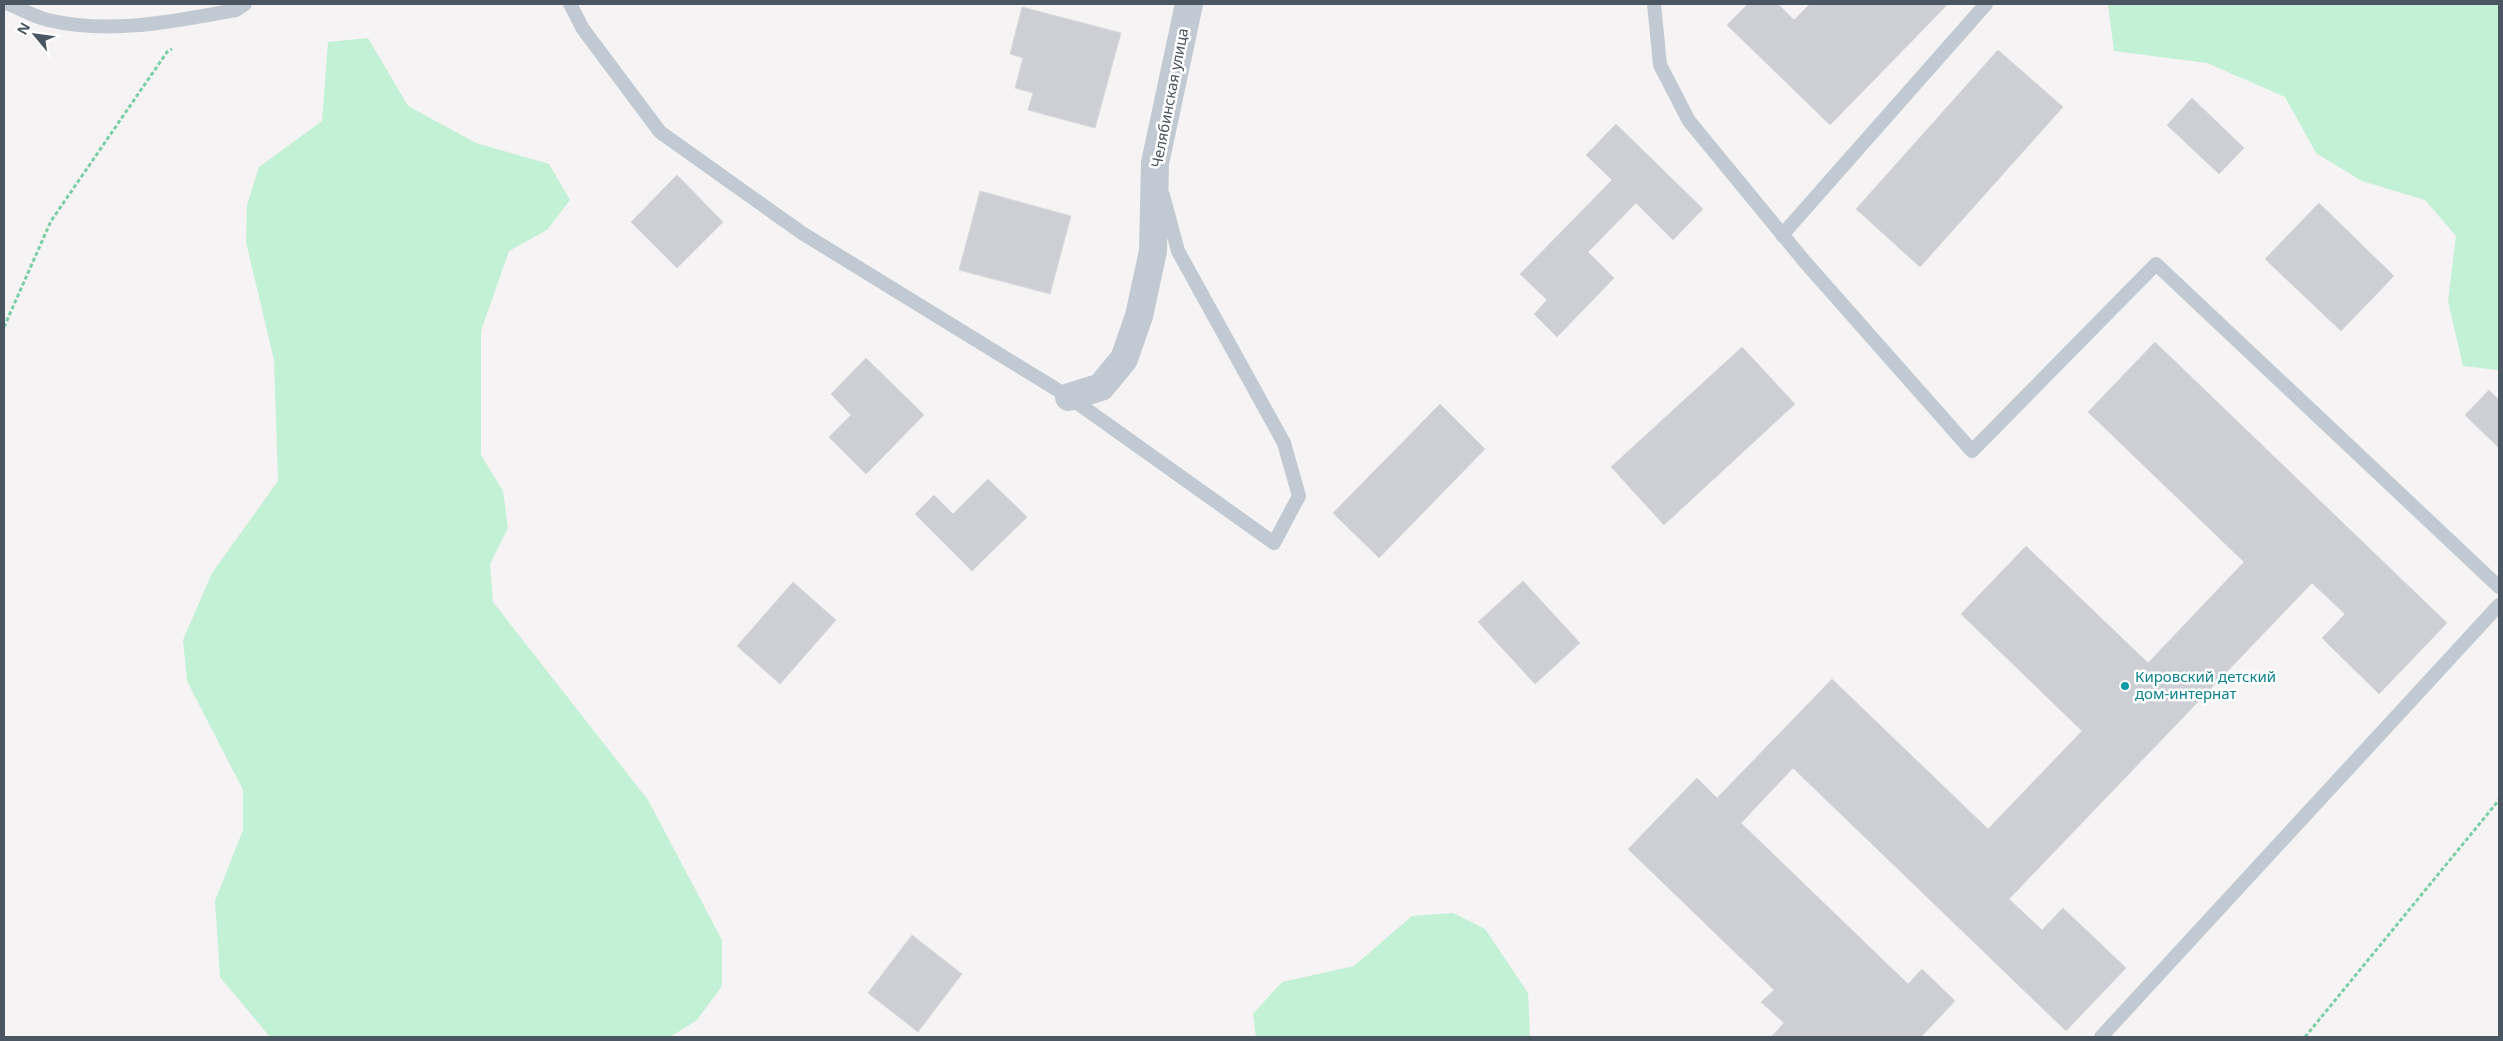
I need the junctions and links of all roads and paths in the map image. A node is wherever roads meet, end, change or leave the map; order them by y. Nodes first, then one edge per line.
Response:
1 (9, 4) edge
2 (246, 4) edge
3 (570, 4) edge
4 (1189, 4) edge
5 (1654, 4) edge
6 (1986, 4) edge
7 (175, 48) dead end
8 (1155, 163) junction
9 (1782, 234) junction
10 (4, 327) edge
11 (1070, 396) junction
12 (2499, 587) edge
13 (2499, 605) edge
14 (2499, 800) edge
15 (2100, 1037) edge
16 (2305, 1037) edge

1 - 2 lane
3 - 11 lane
4 - 8 street, Челябинская улица
5 - 9 lane
6 - 9 lane
7 - 10 path
8 - 11 street, Челябинская улица
8 - 11 lane
9 - 12 lane
13 - 15 lane
14 - 16 path

